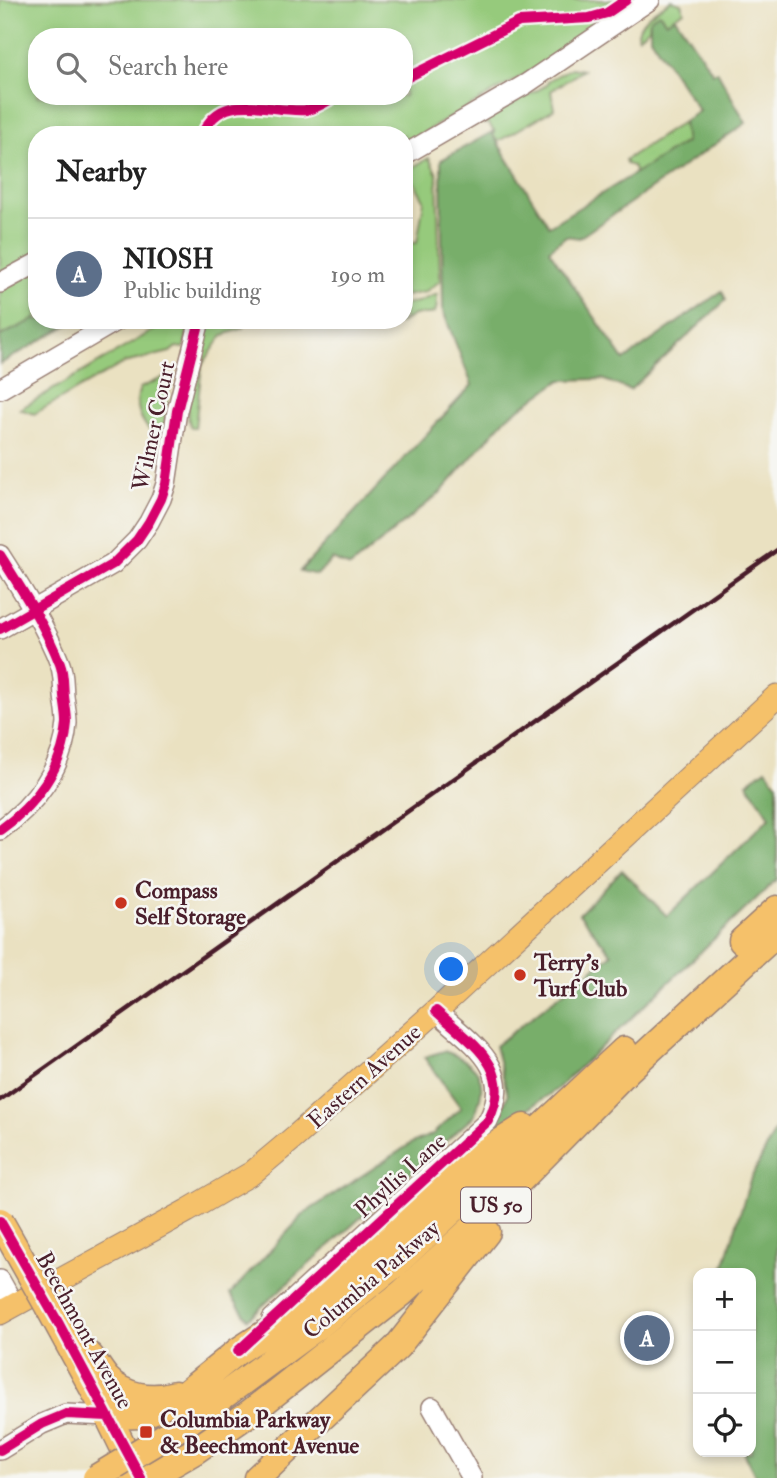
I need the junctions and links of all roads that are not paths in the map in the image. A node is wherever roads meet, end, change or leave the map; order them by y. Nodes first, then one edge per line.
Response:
1 (650, 0) edge
2 (413, 150) edge
3 (28, 268) edge
4 (0, 284) edge
5 (103, 329) edge
6 (198, 329) edge
7 (0, 389) edge
8 (0, 555) edge
9 (35, 610) junction
10 (0, 629) edge
11 (777, 696) edge
12 (0, 830) edge
13 (777, 909) edge
14 (777, 933) edge
15 (436, 1012) junction
16 (579, 1093) junction
17 (563, 1137) junction
18 (0, 1221) edge
19 (0, 1280) edge
20 (7, 1309) edge
21 (54, 1316) junction
22 (238, 1351) junction
23 (192, 1386) junction
24 (432, 1407) dead end
25 (108, 1416) junction
26 (0, 1450) edge
27 (138, 1474) edge
28 (96, 1478) edge
29 (257, 1478) edge
30 (472, 1478) edge

1 - 2 street
3 - 4 street
5 - 7 street
6 - 9 street, Wilmer Court
8 - 9 street
9 - 10 street, Wilmer Court
9 - 12 street
11 - 15 main road, Eastern Avenue
13 - 16 highway, Columbia Parkway / US 50
14 - 17 highway, Columbia Parkway / US 50
15 - 20 main road, Eastern Avenue
15 - 22 street, Phyllis Lane
16 - 22 highway
16 - 28 highway, Columbia Parkway / US 50, bridge
17 - 27 highway, Columbia Parkway / US 50
17 - 29 highway
18 - 21 highway, Beechmont Avenue, bridge
19 - 20 street
21 - 23 highway
21 - 25 highway, Beechmont Avenue
22 - 23 highway
23 - 25 highway
24 - 30 street
25 - 26 street
25 - 27 highway, Beechmont Avenue

